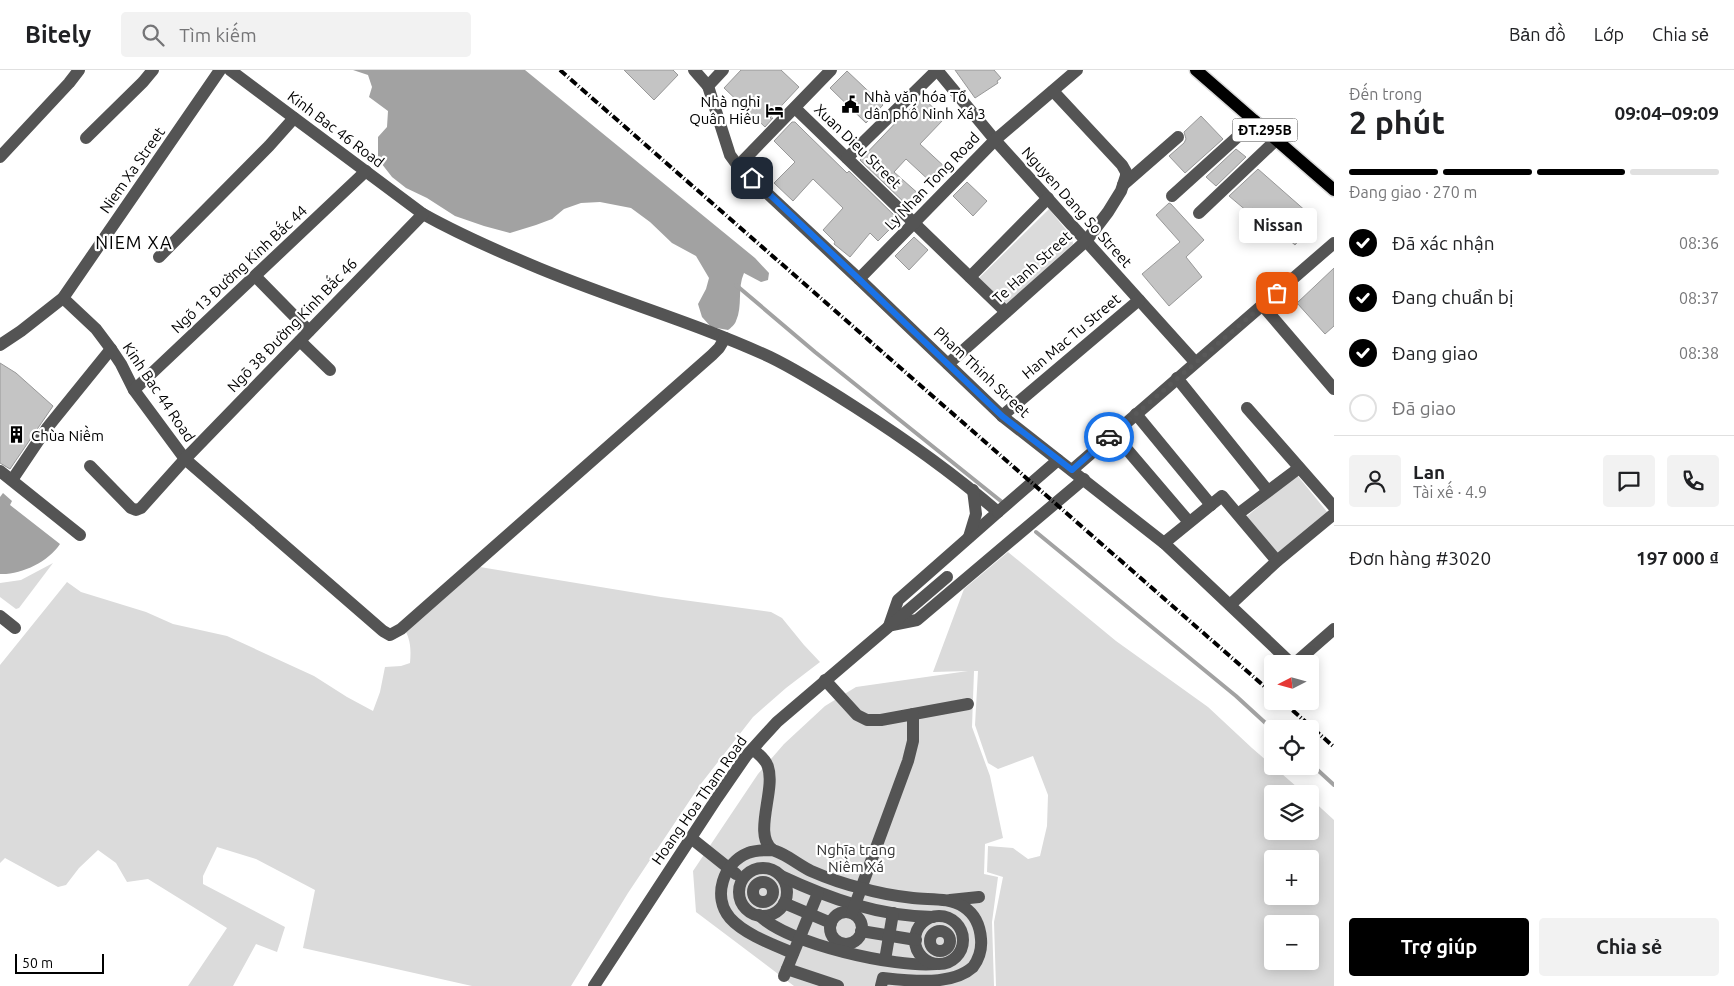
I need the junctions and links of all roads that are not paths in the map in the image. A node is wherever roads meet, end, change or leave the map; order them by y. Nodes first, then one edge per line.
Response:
1 (79, 70) edge
2 (153, 70) edge
3 (220, 70) edge
4 (230, 70) edge
5 (694, 70) edge
6 (724, 70) edge
7 (832, 70) edge
8 (937, 70) edge
9 (1077, 70) edge
10 (1196, 70) edge
11 (708, 86) junction
12 (1053, 91) junction
13 (795, 108) junction
14 (294, 118) junction
15 (1255, 121) junction
16 (1178, 137) dead end
17 (86, 138) dead end
18 (996, 140) junction
19 (1276, 140) junction
20 (0, 157) edge
21 (847, 158) junction
22 (738, 166) junction
23 (366, 171) junction
24 (1123, 185) junction
25 (1334, 190) edge
26 (1172, 196) dead end
27 (1048, 198) junction
28 (1200, 213) dead end
29 (423, 214) junction
30 (914, 223) junction
31 (1086, 241) junction
32 (1334, 243) edge
33 (159, 257) dead end
34 (255, 276) junction
35 (970, 278) junction
36 (859, 279) junction
37 (63, 298) junction
38 (1139, 300) junction
39 (1263, 306) junction
40 (1006, 312) junction
41 (309, 331) junction
42 (725, 338) junction
43 (300, 341) junction
44 (0, 344) edge
45 (111, 349) junction
46 (1195, 362) junction
47 (948, 364) junction
48 (330, 370) dead end
49 (1177, 378) junction
50 (1334, 389) edge
51 (134, 390) junction
52 (1247, 408) dead end
53 (1136, 414) junction
54 (1002, 416) junction
55 (1114, 433) junction
56 (185, 459) junction
57 (1058, 460) junction
58 (90, 466) dead end
59 (1299, 468) junction
60 (1072, 470) junction
61 (0, 471) edge
62 (1084, 479) junction
63 (12, 480) junction
64 (973, 490) junction
65 (1268, 490) junction
66 (1211, 505) junction
67 (1334, 508) edge
68 (998, 512) junction
69 (1238, 514) junction
70 (1334, 514) edge
71 (1189, 522) junction
72 (80, 535) dead end
73 (969, 537) junction
74 (1164, 543) junction
75 (1277, 561) junction
76 (947, 577) dead end
77 (1230, 605) junction
78 (0, 616) edge
79 (889, 626) junction
80 (15, 628) dead end
81 (1334, 629) edge
82 (1283, 655) edge
83 (1304, 655) edge
84 (825, 680) junction
85 (968, 704) dead end
86 (913, 714) junction
87 (753, 749) junction
88 (690, 838) junction
89 (773, 850) junction
90 (729, 868) junction
91 (757, 868) junction
92 (743, 879) junction
93 (784, 881) junction
94 (760, 882) junction
95 (861, 888) junction
96 (773, 889) junction
97 (818, 893) junction
98 (753, 894) junction
99 (740, 897) junction
100 (979, 897) dead end
101 (943, 900) junction
102 (766, 902) junction
103 (784, 903) junction
104 (853, 909) junction
105 (893, 913) junction
106 (760, 914) junction
107 (809, 914) junction
108 (932, 919) junction
109 (831, 923) junction
110 (957, 924) junction
111 (861, 931) junction
112 (738, 933) junction
113 (932, 934) junction
114 (947, 934) junction
115 (800, 937) junction
116 (889, 937) junction
117 (985, 938) junction
118 (916, 940) junction
119 (963, 941) junction
120 (932, 947) junction
121 (946, 949) junction
122 (793, 953) junction
123 (923, 958) junction
124 (956, 958) junction
125 (885, 960) junction
126 (936, 964) junction
127 (594, 986) edge
128 (838, 986) edge
129 (882, 986) edge

1 - 20 street
2 - 17 street
3 - 37 street, Niem Xa Street
4 - 14 street, Kinh Bac 46 Road
5 - 11 street, Pham Thinh Street
6 - 11 street
7 - 13 street
8 - 18 street, Nguyen Dang So Street
8 - 21 street
9 - 12 street, Ly Nhan Tong Road
10 - 15 main road, ĐT.295B
11 - 22 street, Pham Thinh Street
12 - 18 street, Ly Nhan Tong Road
12 - 24 street
13 - 21 street, Xuan Dieu Street
13 - 22 street
14 - 23 street, Kinh Bac 46 Road
14 - 33 street
15 - 19 main road, ĐT.295B
15 - 26 street
16 - 24 street, Te Hanh Street
18 - 27 street, Nguyen Dang So Street
18 - 30 street, Ly Nhan Tong Road
19 - 25 main road, ĐT.295B
19 - 28 street
21 - 30 street, Xuan Dieu Street
22 - 36 street, Pham Thinh Street
23 - 29 street, Kinh Bac 46 Road
23 - 34 street, Ngõ 13 Đường Kinh Bắc 44
24 - 31 street, Te Hanh Street
27 - 31 street, Nguyen Dang So Street
27 - 35 street
29 - 41 street, Ngõ 38 Đường Kinh Bắc 46
29 - 42 street, Kinh Bac 46 Road
30 - 35 street, Xuan Dieu Street
30 - 36 street, Ly Nhan Tong Road
31 - 38 street, Nguyen Dang So Street
31 - 40 street, Te Hanh Street
32 - 39 street
34 - 41 street
34 - 51 street, Ngõ 13 Đường Kinh Bắc 44
35 - 40 street, Xuan Dieu Street
36 - 47 street, Pham Thinh Street
37 - 44 street, Niem Xa Street
37 - 45 street, Kinh Bac 44 Road
38 - 46 street, Nguyen Dang So Street
38 - 54 street, Han Mac Tu Street
39 - 46 street
39 - 50 street
40 - 47 street, Te Hanh Street
41 - 43 street, Ngõ 38 Đường Kinh Bắc 46
42 - 56 street, Kinh Bac 44 Road
42 - 64 street, Kinh Bac 46 Road
43 - 48 street
43 - 56 street, Ngõ 38 Đường Kinh Bắc 46
45 - 51 street, Kinh Bac 44 Road
45 - 63 street
46 - 49 street
47 - 54 street, Pham Thinh Street
49 - 53 street
49 - 65 street
51 - 56 street, Kinh Bac 44 Road
52 - 59 street
53 - 55 street
53 - 66 street
54 - 57 street, Pham Thinh Street
55 - 60 street
55 - 71 street
56 - 58 street, Ngõ 38 Đường Kinh Bắc 46
57 - 60 street, Pham Thinh Street
57 - 68 street
59 - 65 street
59 - 67 street
60 - 62 street, Pham Thinh Street
61 - 63 street
62 - 74 street, Pham Thinh Street
62 - 79 street
63 - 72 street
64 - 68 street, Kinh Bac 46 Road
64 - 73 street
65 - 69 street
66 - 69 street
66 - 71 street
68 - 73 street
69 - 75 street
70 - 75 street
71 - 74 street
73 - 79 street
74 - 77 street, Pham Thinh Street
75 - 77 street
76 - 79 street, Hoang Hoa Tham Road
77 - 82 street, Pham Thinh Street
78 - 80 street
79 - 84 street, Hoang Hoa Tham Road
81 - 83 street
84 - 86 street
84 - 87 street, Hoang Hoa Tham Road
85 - 86 street
86 - 95 street
87 - 88 street, Hoang Hoa Tham Road
87 - 89 street
88 - 90 street
88 - 127 street, Hoang Hoa Tham Road
89 - 90 street
89 - 95 street
90 - 92 street
90 - 112 street
91 - 92 street
91 - 93 street
91 - 94 street
92 - 99 street
93 - 96 street
93 - 97 street
93 - 103 street
94 - 96 street
94 - 98 street
95 - 101 street
95 - 104 street
96 - 102 street
97 - 104 street
97 - 107 street
98 - 99 street
98 - 102 street
99 - 106 street
100 - 101 street
101 - 108 street
101 - 117 street
102 - 106 street
103 - 106 street
103 - 107 street
104 - 105 street
104 - 109 street
104 - 111 street
105 - 108 street
105 - 116 street
106 - 112 street
106 - 115 street
107 - 109 street
107 - 115 street
108 - 110 street
108 - 113 street
108 - 118 street
109 - 111 street
110 - 114 street
110 - 119 street
111 - 116 street
112 - 122 street
113 - 114 street
113 - 120 street
114 - 121 street
115 - 122 street
115 - 125 street
116 - 118 street
116 - 125 street
117 - 119 street
117 - 129 street
118 - 123 street
119 - 124 street
120 - 121 street
120 - 123 street
121 - 124 street
122 - 128 street
123 - 126 street
124 - 126 street
125 - 126 street

